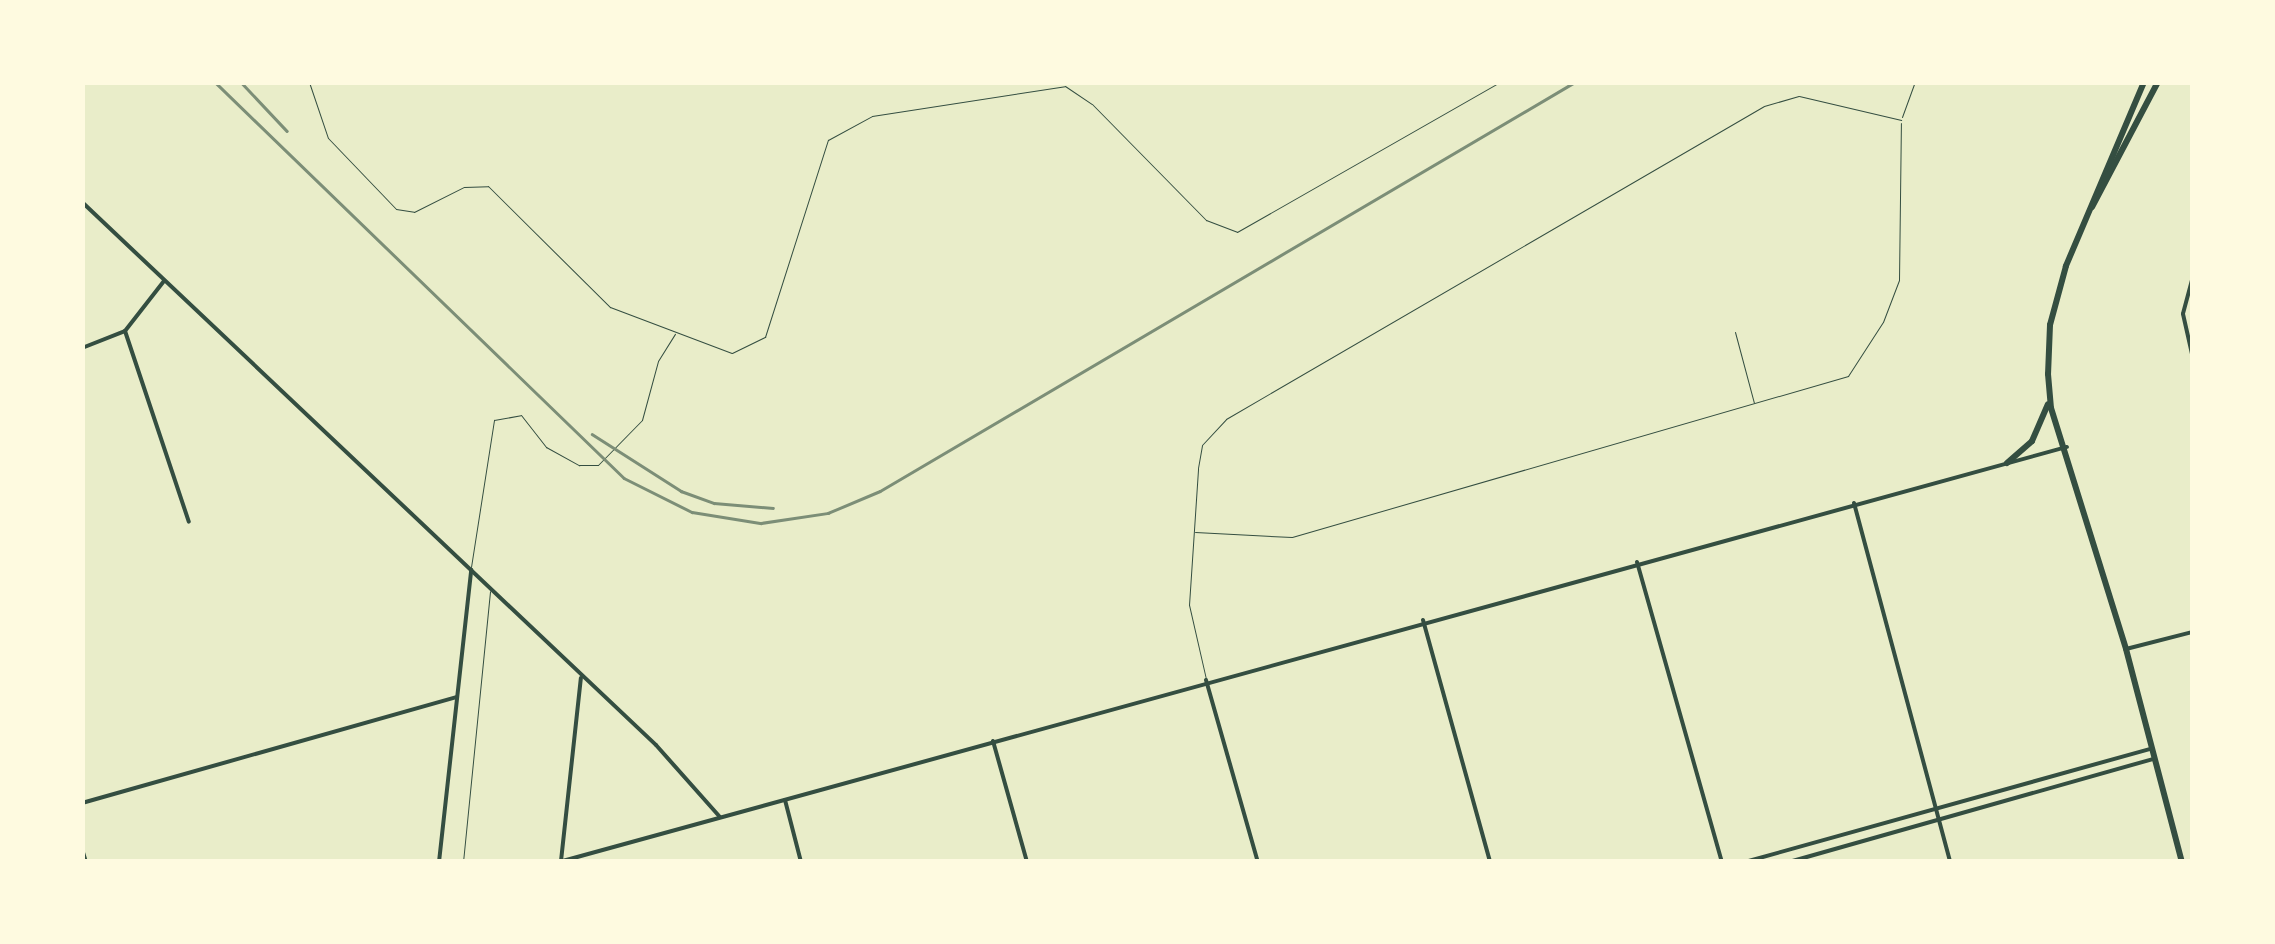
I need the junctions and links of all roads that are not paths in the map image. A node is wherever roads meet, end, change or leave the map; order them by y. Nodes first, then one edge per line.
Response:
1 (309, 82) edge
2 (1500, 82) edge
3 (1915, 82) edge
4 (2144, 82) edge
5 (2158, 82) edge
6 (1901, 120) junction
7 (82, 202) edge
8 (2091, 208) junction
9 (2192, 280) edge
10 (164, 282) junction
11 (125, 331) junction
12 (1735, 332) dead end
13 (674, 334) junction
14 (82, 348) edge
15 (2192, 354) edge
16 (2050, 400) junction
17 (1755, 406) junction
18 (2067, 447) junction
19 (2007, 463) junction
20 (1854, 503) junction
21 (189, 522) dead end
22 (1194, 532) junction
23 (1638, 562) junction
24 (470, 570) junction
25 (490, 590) junction
26 (1423, 620) junction
27 (2192, 632) edge
28 (2126, 650) junction
29 (581, 678) junction
30 (1206, 680) junction
31 (456, 697) junction
32 (993, 741) junction
33 (2151, 749) junction
34 (2154, 759) junction
35 (785, 800) junction
36 (82, 803) edge
37 (1937, 810) junction
38 (720, 817) junction
39 (1940, 822) junction
40 (82, 849) edge
41 (560, 861) edge
42 (86, 862) edge
43 (439, 862) edge
44 (463, 862) edge
45 (801, 862) edge
46 (1027, 862) edge
47 (1258, 862) edge
48 (1490, 862) edge
49 (1722, 862) edge
50 (1745, 862) edge
51 (1789, 862) edge
52 (1950, 862) edge
53 (2182, 862) edge

1 - 13 lane
2 - 13 lane
3 - 6 lane
4 - 8 highway
5 - 8 highway
6 - 17 lane
6 - 22 lane
7 - 10 street
8 - 16 highway
9 - 15 street
10 - 11 street
10 - 24 street
11 - 14 street
11 - 21 street
12 - 17 lane
13 - 24 lane
16 - 18 highway
16 - 19 highway
17 - 22 lane
18 - 19 street
18 - 28 highway
19 - 20 street
20 - 23 street
20 - 37 street
22 - 30 lane
23 - 26 street
23 - 49 street
24 - 25 street
24 - 31 street
25 - 29 street
25 - 44 lane
26 - 30 street
26 - 48 street
27 - 28 street
28 - 33 highway
29 - 38 street
29 - 41 street
30 - 32 street
30 - 47 street
31 - 36 street
31 - 43 street
32 - 35 street
32 - 46 street
33 - 34 highway
33 - 37 street
34 - 39 street
34 - 53 highway
35 - 38 street
35 - 45 street
37 - 39 street
37 - 50 street
38 - 41 street
39 - 51 street
39 - 52 street
40 - 42 street

